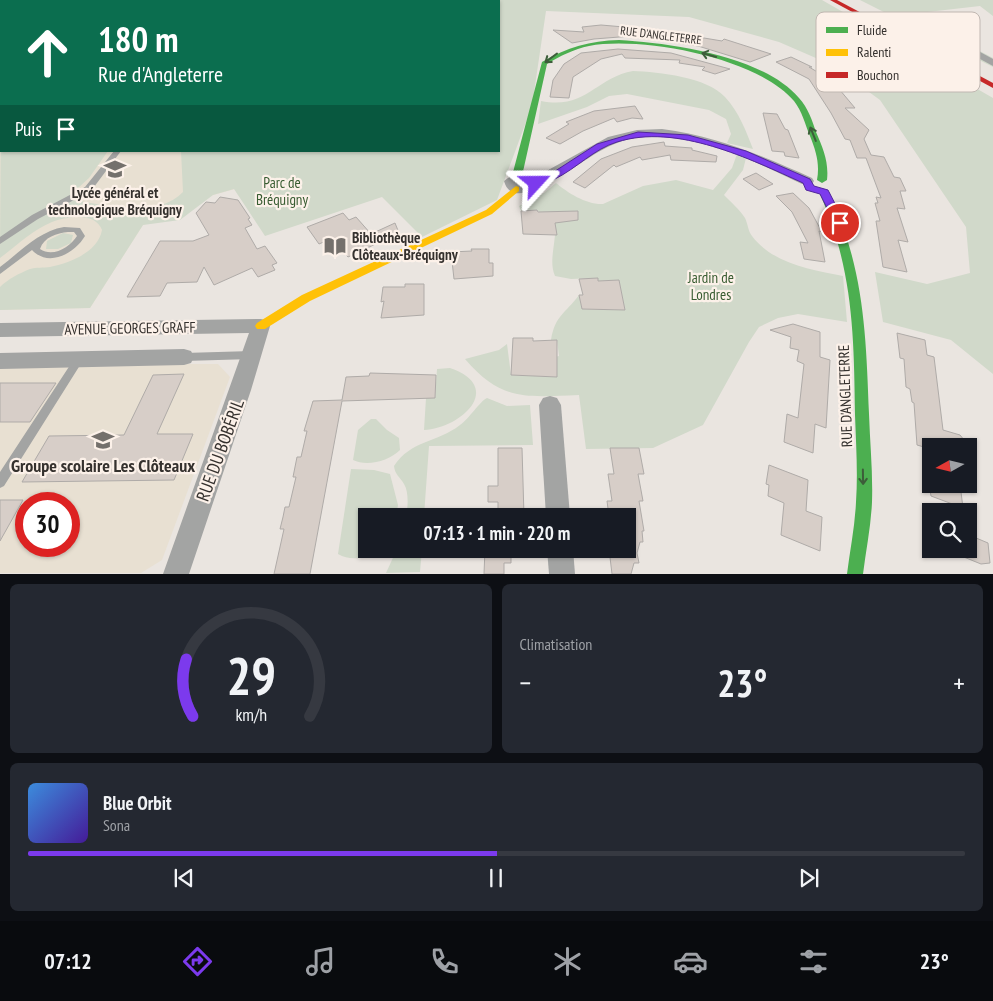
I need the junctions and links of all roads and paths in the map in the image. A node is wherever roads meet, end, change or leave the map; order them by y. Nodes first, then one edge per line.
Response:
1 (832, 0) edge
2 (849, 0) edge
3 (854, 12) edge
4 (873, 12) edge
5 (980, 56) edge
6 (993, 63) edge
7 (980, 66) edge
8 (993, 73) edge
9 (980, 79) edge
10 (980, 86) edge
11 (993, 86) edge
12 (993, 93) edge
13 (117, 152) edge
14 (516, 182) junction
15 (823, 186) junction
16 (44, 237) junction
17 (0, 241) edge
18 (0, 271) edge
19 (261, 326) junction
20 (0, 330) edge
21 (252, 355) junction
22 (184, 356) joint
23 (80, 359) junction
24 (0, 361) edge
25 (550, 405) dead end
26 (0, 482) edge
27 (557, 508) edge
28 (561, 558) edge
29 (176, 574) edge
30 (562, 574) edge
31 (855, 574) edge

1 - 3 main road
2 - 4 main road
5 - 6 street
7 - 8 main road
9 - 11 main road
10 - 12 main road
13 - 17 lane
14 - 15 street
15 -> 14 main road, RUE D'ANGLETERRE
14 - 19 main road
15 -> 31 main road, RUE D'ANGLETERRE
16 - 16 lane
16 - 18 lane
19 - 20 street, AVENUE GEORGES GRAFF
19 - 21 street, RUE DU BOBÉRIL
21 - 22 lane
21 - 29 street, RUE DU BOBÉRIL
22 - 23 street
23 - 24 street
23 - 26 lane
25 - 27 street
28 - 30 street

